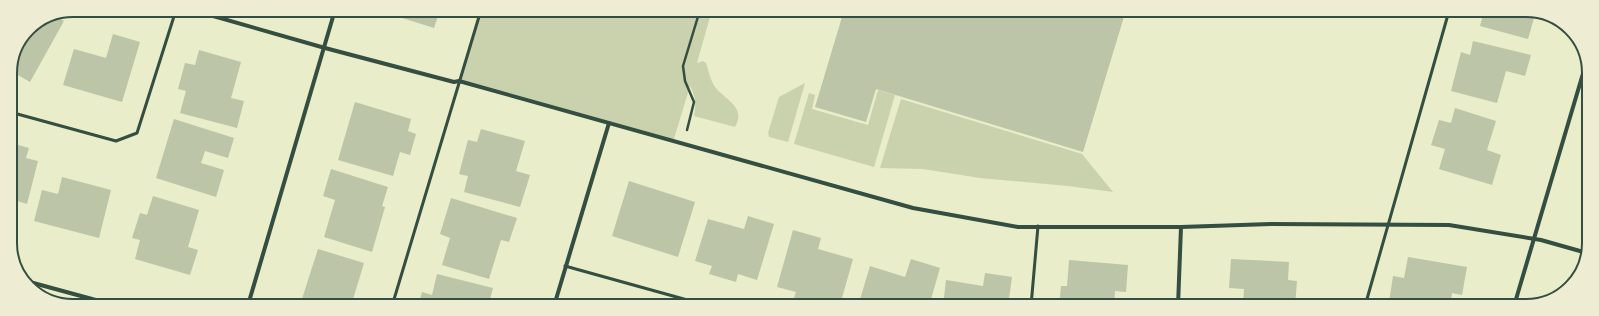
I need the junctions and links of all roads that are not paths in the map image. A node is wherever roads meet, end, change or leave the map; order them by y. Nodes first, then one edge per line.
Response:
1 (174, 17) edge
2 (216, 17) edge
3 (333, 17) edge
4 (479, 17) edge
5 (1447, 17) edge
6 (325, 48) junction
7 (1582, 77) edge
8 (459, 82) junction
9 (17, 114) edge
10 (609, 124) junction
11 (1038, 226) junction
12 (1388, 226) junction
13 (1181, 227) junction
14 (1534, 239) junction
15 (1581, 252) edge
16 (565, 266) junction
17 (36, 284) edge
18 (92, 299) edge
19 (250, 299) edge
20 (394, 299) edge
21 (556, 299) edge
22 (684, 299) edge
23 (1032, 299) edge
24 (1178, 299) edge
25 (1367, 299) edge
26 (1516, 299) edge

1 - 9 lane
2 - 6 street
3 - 6 street
4 - 8 lane
5 - 12 lane
6 - 8 street
6 - 19 street
7 - 14 street
8 - 10 street
8 - 20 lane
10 - 11 street
10 - 16 street
11 - 13 street
11 - 23 lane
12 - 13 street
12 - 14 street
12 - 25 lane
13 - 24 street
14 - 15 street
14 - 26 street
16 - 21 street
16 - 22 lane
17 - 18 street

